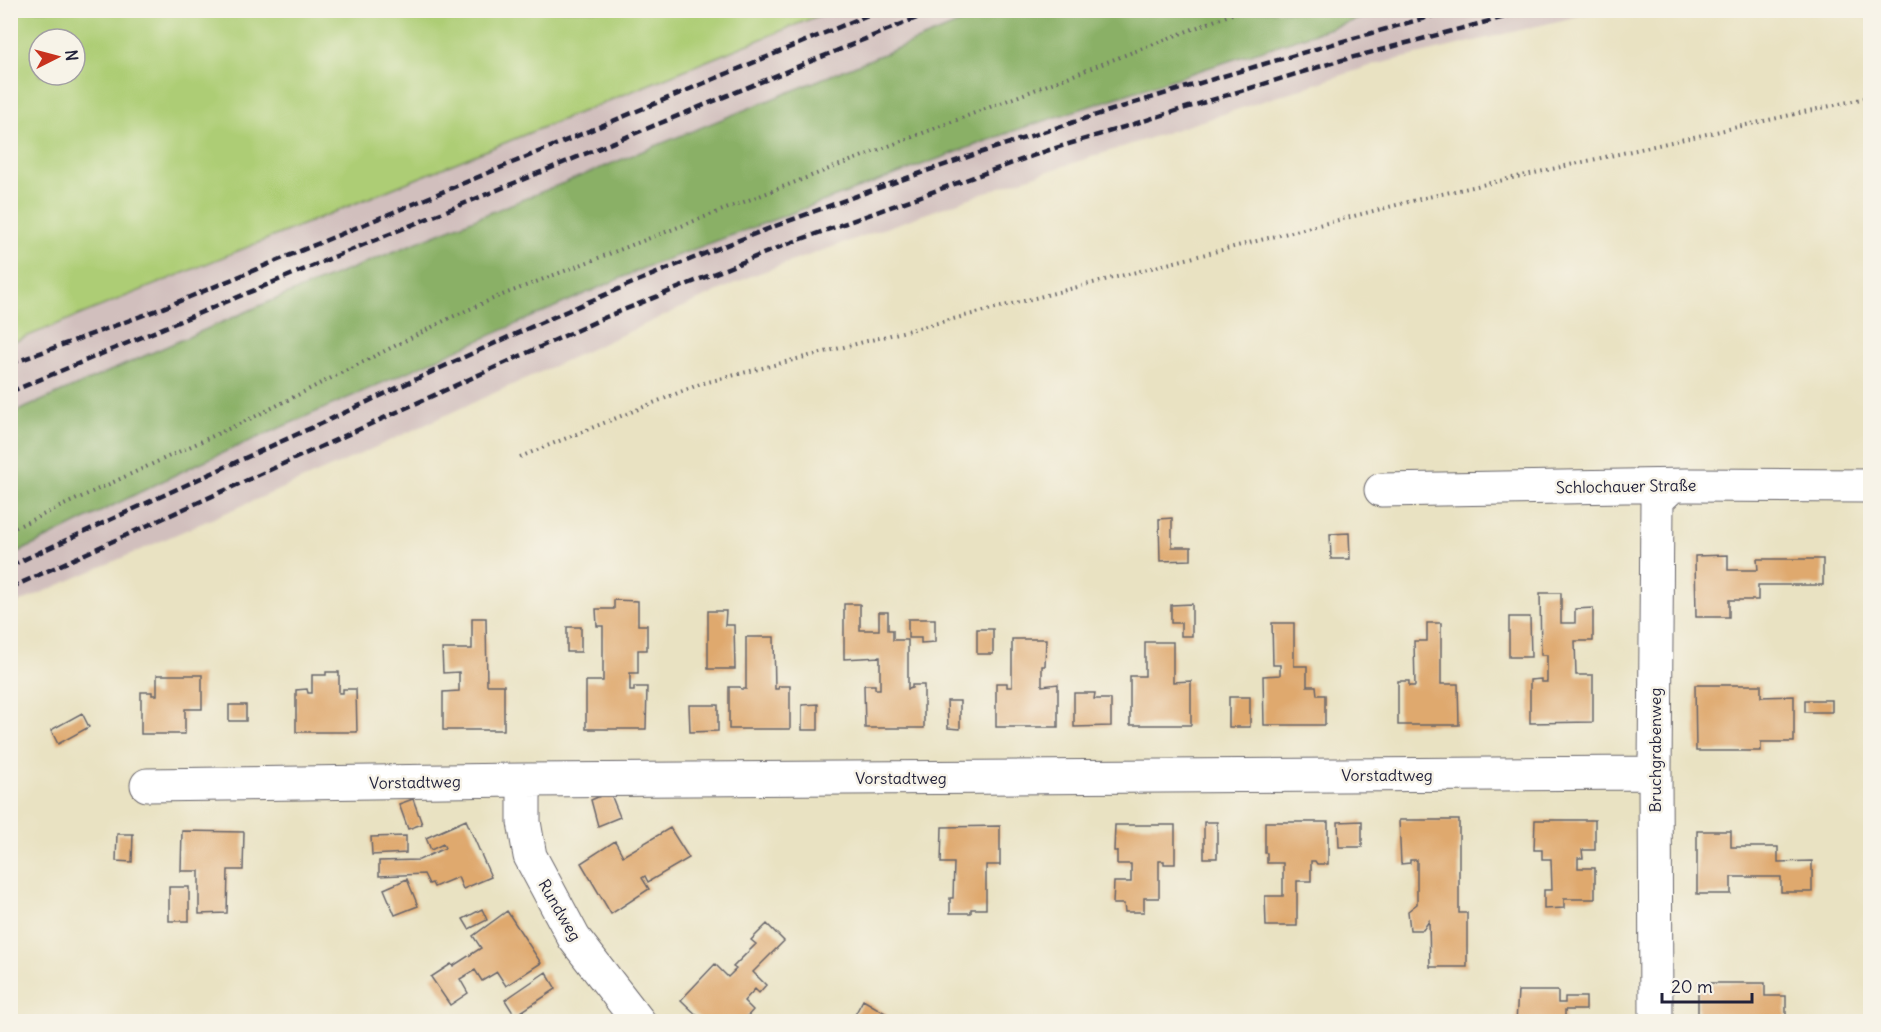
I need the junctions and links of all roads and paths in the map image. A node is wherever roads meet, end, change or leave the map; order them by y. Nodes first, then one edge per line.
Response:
1 (1242, 10) edge
2 (1870, 98) edge
3 (520, 457) dead end
4 (1672, 486) junction
5 (1870, 486) edge
6 (1381, 490) dead end
7 (10, 530) edge
8 (1655, 773) junction
9 (524, 780) junction
10 (147, 785) dead end
11 (639, 1022) edge
12 (1656, 1022) edge

1 - 7 path
2 - 3 path
4 - 5 street, Schlochauer Straße
4 - 6 street, Schlochauer Straße
4 - 8 street, Bruchgrabenweg
8 - 9 street, Vorstadtweg
8 - 12 street, Bruchgrabenweg
9 - 10 street, Vorstadtweg
9 - 11 street, Rundweg

